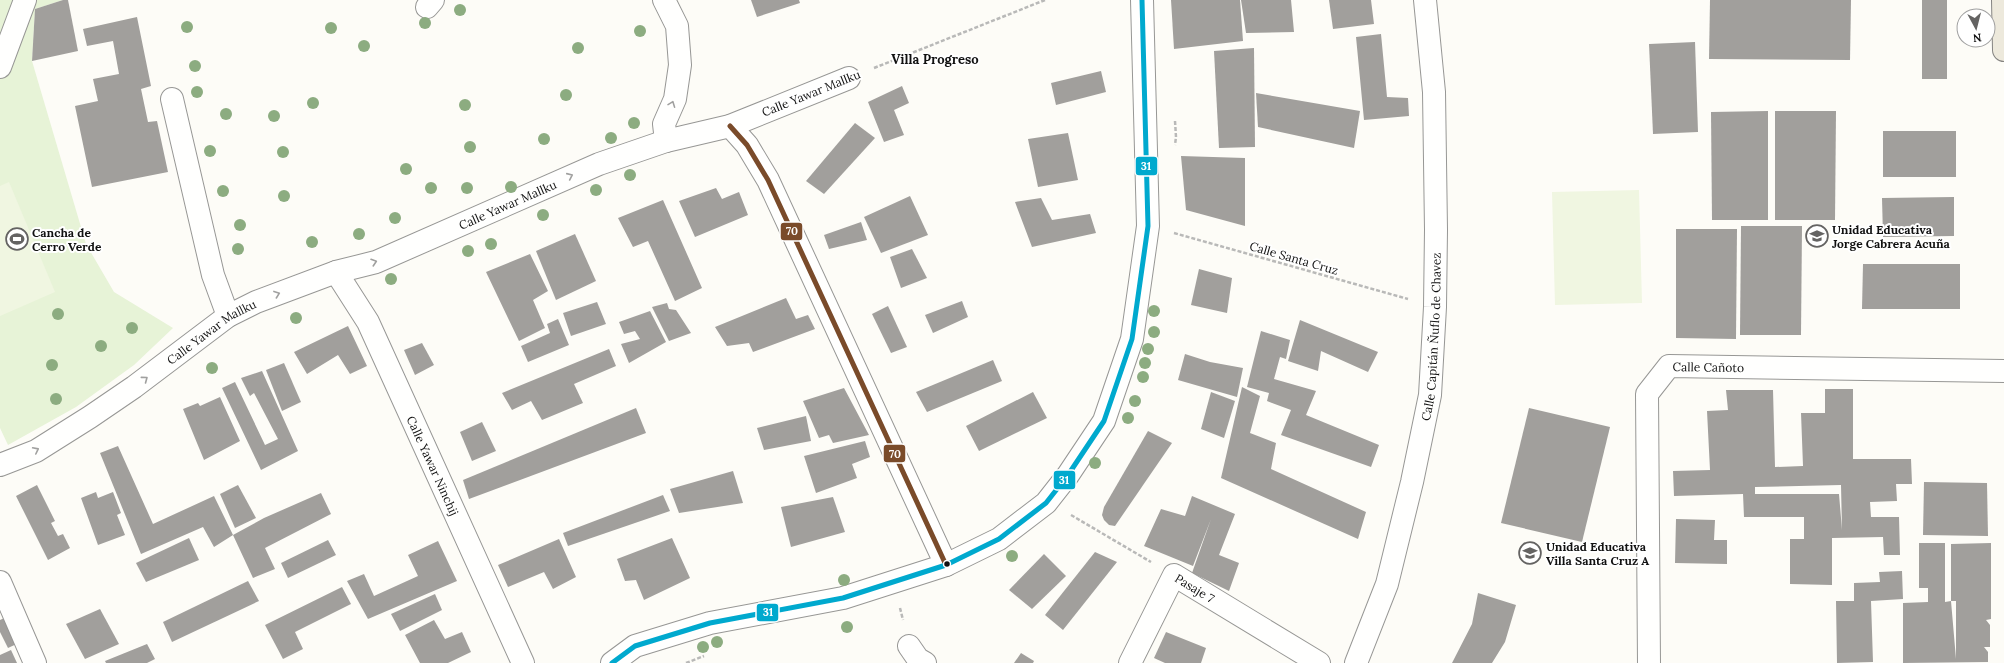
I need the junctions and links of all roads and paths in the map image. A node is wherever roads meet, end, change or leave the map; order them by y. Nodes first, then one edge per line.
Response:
1 (25, 0) edge
2 (664, 0) edge
3 (1045, 0) edge
4 (1142, 0) edge
5 (1425, 0) edge
6 (2003, 0) edge
7 (2004, 50) edge
8 (0, 67) edge
9 (849, 78) joint
10 (172, 99) dead end
11 (730, 126) junction
12 (666, 141) junction
13 (1148, 226) junction
14 (336, 272) junction
15 (1435, 307) junction
16 (228, 316) junction
17 (2004, 371) edge
18 (0, 465) edge
19 (1070, 515) dead end
20 (946, 565) junction
21 (1174, 575) junction
22 (0, 582) edge
23 (909, 646) dead end
24 (35, 663) edge
25 (524, 663) edge
26 (612, 663) edge
27 (925, 663) edge
28 (1130, 663) edge
29 (1319, 663) edge
30 (1356, 663) edge
31 (1649, 663) edge

1 - 8 street
12 -> 2 street
3 - 9 path, Calle Yawar Mallku
4 - 13 street
5 - 15 street, Calle Capitán Ñuflo de Chavez
6 - 7 main road
9 - 11 street, Calle Yawar Mallku
10 - 16 street
11 - 12 street, Calle Yawar Mallku
11 - 20 street
14 -> 12 street, Calle Yawar Mallku
13 - 15 path, Calle Santa Cruz
13 - 20 street
16 -> 14 street, Calle Yawar Mallku
14 - 25 street, Calle Yawar Ninchij
15 - 30 street, Calle Capitán Ñuflo de Chavez
18 -> 16 street, Calle Yawar Mallku
17 - 31 street, Calle Cañoto
19 - 21 path, Pasaje 7
20 - 26 street
21 - 28 street
21 - 29 street, Pasaje 7
22 - 24 street
23 - 27 street

